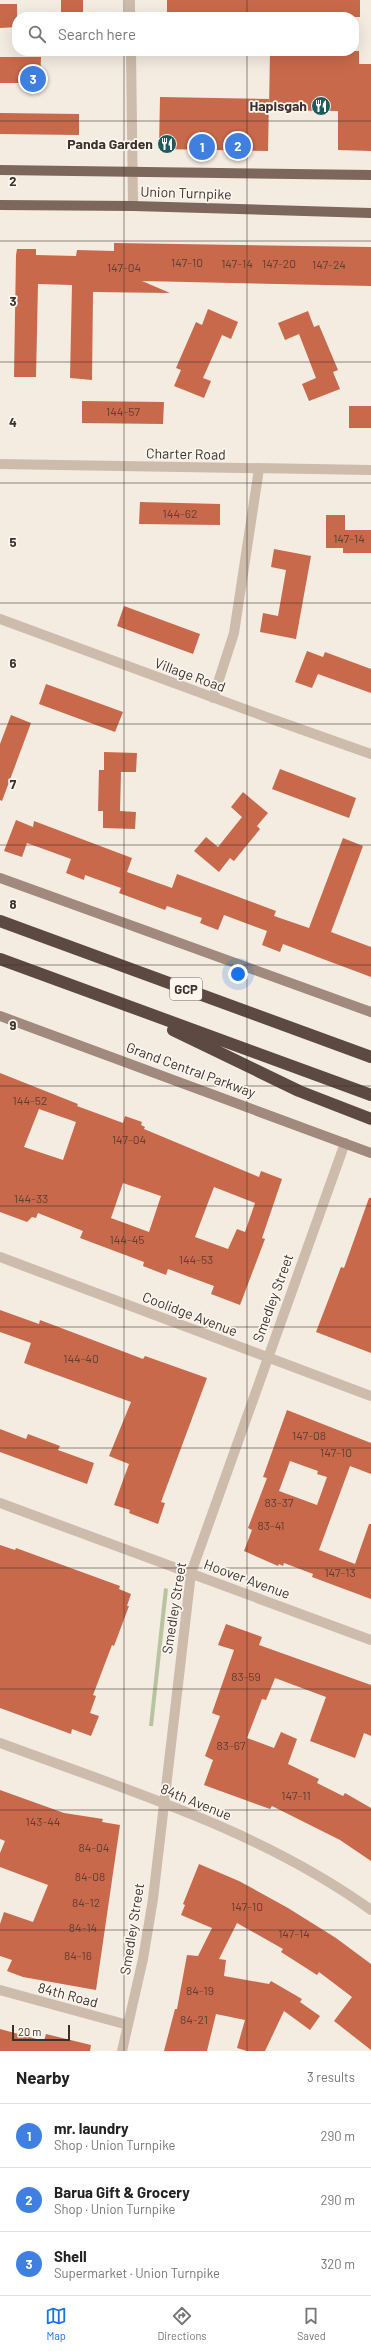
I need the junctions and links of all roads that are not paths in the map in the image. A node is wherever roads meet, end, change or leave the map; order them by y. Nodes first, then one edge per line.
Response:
1 (130, 0) edge
2 (130, 12) edge
3 (131, 56) edge
4 (0, 170) edge
5 (133, 172) junction
6 (371, 176) edge
7 (0, 205) edge
8 (133, 206) junction
9 (371, 213) edge
10 (0, 464) edge
11 (259, 469) junction
12 (371, 470) edge
13 (0, 619) edge
14 (214, 698) junction
15 (371, 754) edge
16 (0, 878) edge
17 (0, 921) edge
18 (0, 959) edge
19 (110, 1000) junction
20 (371, 1012) edge
21 (0, 1016) edge
22 (371, 1057) edge
23 (371, 1095) edge
24 (371, 1119) edge
25 (344, 1143) junction
26 (371, 1153) edge
27 (0, 1256) edge
28 (266, 1358) junction
29 (371, 1396) edge
30 (0, 1503) edge
31 (190, 1573) junction
32 (371, 1640) edge
33 (0, 1743) edge
34 (163, 1804) junction
35 (371, 1910) edge
36 (0, 1990) edge
37 (128, 2025) junction
38 (122, 2051) edge

1 - 2 street
3 - 5 street
4 - 5 main road, Union Turnpike
5 - 6 main road, Union Turnpike
5 - 8 street
7 - 8 main road, Union Turnpike
8 - 9 main road, Union Turnpike
10 - 11 street, Charter Road
11 - 12 street, Charter Road
11 - 14 street
13 - 14 street, Village Road
14 - 15 street, Village Road
16 - 20 main road
17 - 22 highway, GCP
18 - 19 highway, GCP
19 - 23 highway, GCP
19 - 24 highway
21 - 25 main road, Grand Central Parkway
25 - 26 main road, Grand Central Parkway
25 - 28 street, Smedley Street
27 - 28 street, Coolidge Avenue
28 - 29 street, Coolidge Avenue
28 - 31 street, Smedley Street
30 - 31 street, Hoover Avenue
31 - 32 street, Hoover Avenue
31 - 34 street, Smedley Street
33 - 34 street, 84th Avenue
34 - 35 street, 84th Avenue
34 - 37 street, Smedley Street
36 - 37 street, 84th Road
37 - 38 street, Smedley Street

